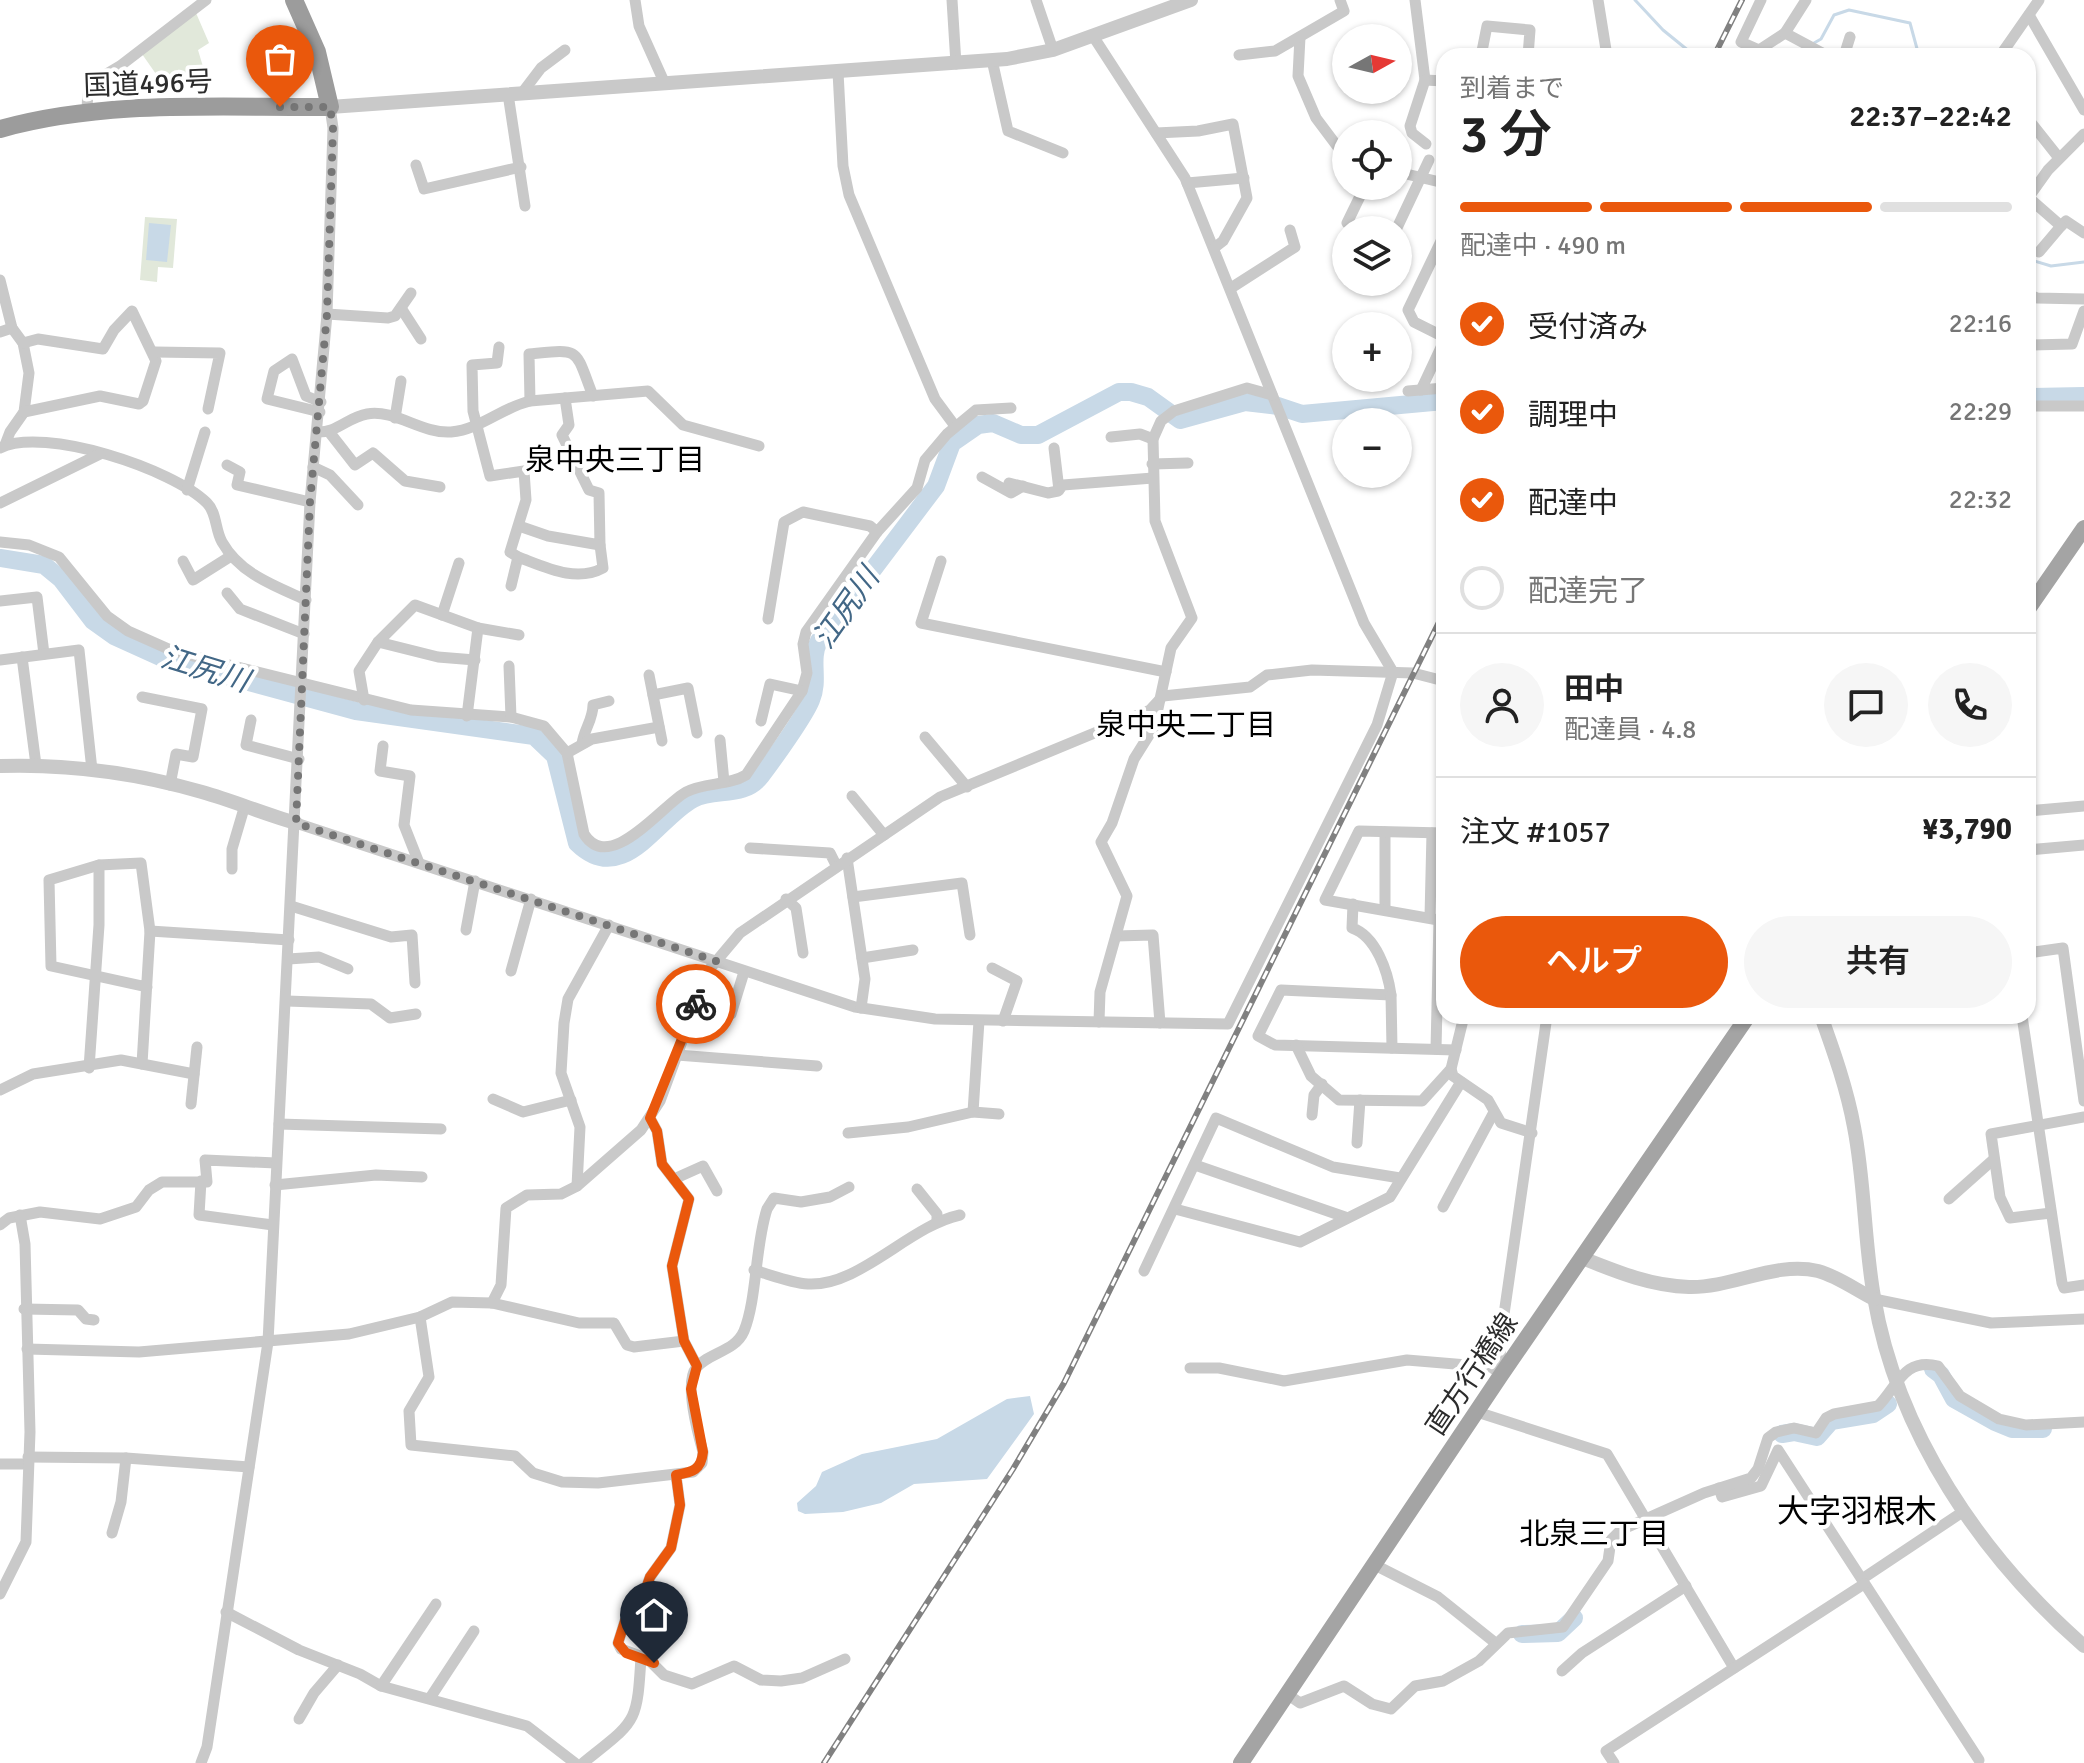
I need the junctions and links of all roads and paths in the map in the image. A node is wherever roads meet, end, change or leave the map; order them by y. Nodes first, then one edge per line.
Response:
1 (206, 0) edge
2 (294, 0) edge
3 (635, 0) edge
4 (952, 0) edge
5 (1036, 0) edge
6 (1191, 0) edge
7 (1340, 0) edge
8 (1415, 0) edge
9 (1598, 0) edge
10 (1761, 0) edge
11 (2039, 0) edge
12 (1802, 1) edge
13 (1166, 4) edge
14 (2029, 15) junction
15 (1785, 33) junction
16 (1093, 36) junction
17 (1300, 37) junction
18 (1850, 37) dead end
19 (1483, 48) edge
20 (1529, 48) edge
21 (1606, 48) edge
22 (1754, 48) edge
23 (1762, 48) edge
24 (1813, 48) edge
25 (1847, 48) edge
26 (2006, 48) edge
27 (565, 50) dead end
28 (1053, 50) junction
29 (1239, 55) dead end
30 (992, 60) junction
31 (956, 64) junction
32 (838, 72) junction
33 (1425, 80) junction
34 (1436, 81) edge
35 (665, 84) junction
36 (515, 94) junction
37 (330, 107) junction
38 (2084, 110) edge
39 (87, 112) junction
40 (0, 129) edge
41 (2036, 129) edge
42 (1156, 133) junction
43 (2084, 134) edge
44 (1332, 139) edge
45 (1426, 144) dead end
46 (1063, 153) dead end
47 (2059, 158) junction
48 (1429, 160) dead end
49 (416, 165) dead end
50 (521, 167) junction
51 (1412, 175) edge
52 (1421, 177) junction
53 (1244, 178) junction
54 (1436, 181) edge
55 (1187, 183) junction
56 (2036, 188) edge
57 (2036, 205) edge
58 (525, 206) dead end
59 (1403, 216) edge
60 (2061, 226) junction
61 (1290, 230) dead end
62 (2084, 233) edge
63 (1214, 248) junction
64 (1436, 252) edge
65 (2039, 252) dead end
66 (0, 280) edge
67 (1231, 288) junction
68 (411, 293) dead end
69 (2036, 298) edge
70 (2084, 299) edge
71 (401, 308) junction
72 (2084, 311) edge
73 (327, 314) junction
74 (6, 330) edge
75 (1436, 334) edge
76 (421, 339) dead end
77 (23, 343) junction
78 (2036, 345) edge
79 (499, 347) dead end
80 (155, 352) junction
81 (1436, 353) edge
82 (401, 381) dead end
83 (1436, 389) edge
84 (1272, 395) junction
85 (593, 396) junction
86 (565, 398) junction
87 (530, 401) junction
88 (2036, 406) edge
89 (2084, 406) edge
90 (320, 407) junction
91 (1011, 408) dead end
92 (208, 409) dead end
93 (24, 412) junction
94 (395, 418) junction
95 (955, 426) junction
96 (475, 427) junction
97 (205, 432) dead end
98 (317, 432) junction
99 (330, 433) junction
100 (1111, 437) dead end
101 (1153, 439) junction
102 (759, 446) dead end
103 (3, 447) edge
104 (1054, 448) dead end
105 (100, 454) junction
106 (1188, 463) dead end
107 (1152, 464) junction
108 (227, 465) dead end
109 (313, 467) junction
110 (982, 477) dead end
111 (1153, 478) junction
112 (1009, 483) dead end
113 (1023, 486) junction
114 (440, 487) dead end
115 (187, 490) junction
116 (1059, 490) junction
117 (310, 502) junction
118 (0, 503) edge
119 (358, 505) dead end
120 (519, 526) junction
121 (2084, 528) edge
122 (877, 532) junction
123 (0, 542) edge
124 (600, 545) junction
125 (231, 556) junction
126 (518, 557) junction
127 (183, 561) dead end
128 (941, 561) dead end
129 (459, 563) dead end
130 (511, 586) dead end
131 (227, 593) dead end
132 (2036, 597) edge
133 (306, 600) junction
134 (0, 601) edge
135 (442, 615) junction
136 (768, 619) dead end
137 (478, 628) junction
138 (304, 634) junction
139 (519, 635) dead end
140 (378, 642) junction
141 (44, 654) junction
142 (22, 657) junction
143 (0, 660) edge
144 (475, 660) junction
145 (509, 666) dead end
146 (1166, 672) junction
147 (1393, 672) junction
148 (649, 675) dead end
149 (1436, 680) edge
150 (303, 682) junction
151 (802, 691) junction
152 (653, 695) junction
153 (1163, 696) junction
154 (142, 697) dead end
155 (364, 700) junction
156 (609, 701) dead end
157 (467, 716) junction
158 (511, 717) junction
159 (251, 720) dead end
160 (761, 721) dead end
161 (659, 727) junction
162 (697, 733) dead end
163 (925, 737) dead end
164 (720, 740) dead end
165 (662, 741) dead end
166 (582, 744) junction
167 (383, 746) dead end
168 (567, 753) junction
169 (299, 759) junction
170 (36, 765) junction
171 (0, 766) edge
172 (92, 770) junction
173 (724, 782) junction
174 (170, 785) junction
175 (967, 787) junction
176 (852, 796) dead end
177 (245, 805) junction
178 (2084, 806) edge
179 (2036, 810) edge
180 (296, 823) junction
181 (1385, 832) junction
182 (1436, 833) edge
183 (884, 835) junction
184 (2084, 845) edge
185 (750, 848) dead end
186 (2036, 849) edge
187 (847, 858) junction
188 (419, 863) junction
189 (99, 865) junction
190 (836, 865) junction
191 (232, 869) dead end
192 (475, 881) junction
193 (853, 897) junction
194 (531, 899) junction
195 (786, 899) junction
196 (1353, 904) junction
197 (291, 906) junction
198 (1385, 910) junction
199 (1436, 919) edge
200 (609, 925) junction
201 (466, 930) dead end
202 (150, 931) junction
203 (970, 935) dead end
204 (1116, 936) junction
205 (289, 940) junction
206 (913, 950) dead end
207 (2036, 952) edge
208 (803, 953) dead end
209 (862, 958) junction
210 (288, 959) junction
211 (716, 961) junction
212 (992, 968) dead end
213 (348, 969) dead end
214 (511, 971) dead end
215 (744, 972) junction
216 (95, 978) junction
217 (415, 983) dead end
218 (147, 987) junction
219 (1391, 995) junction
220 (287, 1001) junction
221 (861, 1008) junction
222 (416, 1014) dead end
223 (731, 1014) dead end
224 (979, 1021) junction
225 (1003, 1021) junction
226 (1099, 1022) junction
227 (1160, 1023) junction
228 (1436, 1024) edge
229 (1462, 1024) edge
230 (1546, 1024) edge
231 (1743, 1024) edge
232 (1823, 1024) edge
233 (2023, 1024) edge
234 (1296, 1045) junction
235 (197, 1047) dead end
236 (1392, 1048) junction
237 (1436, 1049) junction
238 (1456, 1050) junction
239 (677, 1055) junction
240 (142, 1064) junction
241 (817, 1066) dead end
242 (89, 1068) junction
243 (1451, 1069) junction
244 (194, 1074) junction
245 (1461, 1082) junction
246 (1322, 1084) junction
247 (0, 1090) edge
248 (493, 1099) dead end
249 (571, 1100) junction
250 (1360, 1100) junction
251 (2084, 1101) edge
252 (191, 1104) dead end
253 (973, 1112) junction
254 (1494, 1112) junction
255 (999, 1114) dead end
256 (1312, 1115) dead end
257 (2084, 1117) edge
258 (650, 1118) junction
259 (279, 1124) junction
260 (2037, 1125) junction
261 (441, 1129) dead end
262 (848, 1133) dead end
263 (1532, 1133) junction
264 (1357, 1143) dead end
265 (1994, 1159) junction
266 (276, 1163) junction
267 (1195, 1165) junction
268 (422, 1177) dead end
269 (1400, 1178) junction
270 (674, 1179) junction
271 (201, 1181) junction
272 (275, 1185) junction
273 (577, 1186) junction
274 (849, 1187) dead end
275 (917, 1189) dead end
276 (717, 1191) dead end
277 (1949, 1199) dead end
278 (1443, 1207) dead end
279 (1175, 1209) junction
280 (2051, 1213) junction
281 (20, 1215) junction
282 (960, 1215) dead end
283 (1345, 1217) junction
284 (937, 1220) junction
285 (0, 1225) edge
286 (273, 1225) junction
287 (1582, 1258) junction
288 (754, 1270) junction
289 (1144, 1271) dead end
290 (2084, 1285) edge
291 (1874, 1299) junction
292 (492, 1303) junction
293 (24, 1309) junction
294 (420, 1317) junction
295 (2084, 1319) edge
296 (94, 1320) dead end
297 (684, 1341) junction
298 (268, 1342) junction
299 (27, 1349) junction
300 (697, 1366) junction
301 (1190, 1368) dead end
302 (1501, 1375) junction
303 (1897, 1380) junction
304 (1477, 1412) junction
305 (2084, 1422) edge
306 (126, 1458) junction
307 (27, 1460) junction
308 (0, 1464) edge
309 (249, 1467) junction
310 (676, 1475) junction
311 (1719, 1488) junction
312 (1964, 1511) junction
313 (1647, 1518) junction
314 (112, 1533) dead end
315 (1373, 1564) junction
316 (1863, 1582) junction
317 (1686, 1586) junction
318 (0, 1594) edge
319 (436, 1604) dead end
320 (226, 1612) junction
321 (474, 1631) dead end
322 (1493, 1641) dead end
323 (2084, 1646) edge
324 (641, 1657) junction
325 (845, 1659) dead end
326 (338, 1665) junction
327 (1734, 1668) junction
328 (1562, 1671) dead end
329 (381, 1686) junction
330 (1287, 1694) junction
331 (430, 1698) junction
332 (299, 1719) dead end
333 (1980, 1762) edge
334 (201, 1763) edge
335 (575, 1763) edge
336 (583, 1763) edge
337 (1241, 1763) edge
338 (1614, 1763) edge

1 - 39 street
2 - 37 highway
3 - 35 street
4 - 31 street
5 - 28 street
6 - 13 street
7 - 17 street
8 - 33 street
9 - 21 street
10 - 22 street
11 - 14 street
12 - 15 street
13 - 16 street
14 - 26 street
14 - 38 street
15 - 23 street
15 - 24 street
16 - 28 street
16 - 42 street
17 - 29 street
17 - 44 street
18 - 25 street
19 - 20 street
27 - 36 street
28 - 30 street
30 - 31 street
30 - 46 street
31 - 32 street
32 - 35 street
32 - 95 street
33 - 34 street
33 - 45 street
35 - 36 street
36 - 37 street
36 - 50 street
37 - 39 highway, 国道496号
37 - 73 street
39 - 40 highway, 国道496号
41 - 47 street
42 - 53 street
42 - 55 street
43 - 47 street
47 - 56 street
48 - 52 street
49 - 50 street
50 - 58 street
51 - 52 street
52 - 54 street
52 - 59 street
53 - 55 street
53 - 63 street
55 - 63 street
57 - 60 street
60 - 62 street
60 - 65 street
61 - 67 street
63 - 67 street
64 - 75 street
66 - 74 street
67 - 84 street
68 - 71 street
69 - 70 street
71 - 73 street
71 - 76 street
72 - 78 street
73 - 90 street
74 - 77 street
77 - 80 street
77 - 93 street
79 - 96 street
80 - 92 street
80 - 93 street
81 - 83 street
82 - 94 street
84 - 101 street
84 - 147 street
85 - 86 street
85 - 87 street
85 - 102 street
86 - 87 street
86 - 124 street
87 - 96 street
88 - 89 street
90 - 90 street
90 - 98 street
91 - 95 street
93 - 103 street
94 - 96 street
94 - 99 street
95 - 122 street
96 - 120 street
97 - 115 street
98 - 99 street
98 - 109 street
99 - 114 street
100 - 101 street
101 - 107 street
103 - 105 street
104 - 116 street
105 - 115 street
105 - 118 street
106 - 107 street
107 - 111 street
108 - 117 street
109 - 117 street
109 - 119 street
110 - 113 street
111 - 116 street
111 - 146 street
112 - 113 street
113 - 116 street
115 - 125 street
117 - 133 street
120 - 124 street
120 - 126 street
121 - 132 main road
122 - 136 street
122 - 151 street
123 - 150 street
124 - 126 street
125 - 127 street
125 - 133 street
126 - 130 street
128 - 146 street
129 - 135 street
131 - 138 street
133 - 138 street
134 - 141 street
135 - 137 street
135 - 140 street
137 - 139 street
137 - 144 street
138 - 150 street
140 - 144 street
140 - 155 street
141 - 142 street
141 - 172 street
142 - 143 street
142 - 170 street
144 - 157 street
145 - 158 street
146 - 153 street
147 - 149 street
147 - 153 street
147 - 227 street
148 - 152 street
150 - 155 street
150 - 169 street
151 - 160 street
151 - 173 street
152 - 161 street
152 - 162 street
153 - 175 street
153 - 204 street
154 - 174 street
155 - 157 street
156 - 166 street
157 - 158 street
158 - 168 street
159 - 169 street
161 - 165 street
161 - 166 street
163 - 175 street
164 - 173 street
166 - 168 street
167 - 188 street
168 - 173 street
169 - 180 street
170 - 171 street
170 - 172 street
172 - 174 street
174 - 177 street
175 - 183 street
176 - 183 street
177 - 180 street
177 - 191 street
178 - 179 street
180 - 188 street
180 - 197 street
181 - 182 street
181 - 196 street
181 - 198 street
183 - 187 street
184 - 186 street
185 - 190 street
187 - 190 street
187 - 193 street
188 - 192 street
189 - 202 street
189 - 216 street
189 - 216 street
190 - 195 street
192 - 194 street
192 - 201 street
193 - 203 street
193 - 209 street
194 - 200 street
194 - 214 street
195 - 208 street
195 - 211 street
196 - 198 street
196 - 219 street
197 - 205 street
197 - 217 street
198 - 199 street
200 - 211 street
200 - 249 street
202 - 205 street
202 - 218 street
204 - 226 street
204 - 227 street
205 - 210 street
206 - 209 street
207 - 251 street
209 - 221 street
210 - 213 street
210 - 220 street
211 - 215 street
211 - 239 street
212 - 225 street
215 - 221 street
215 - 223 street
216 - 218 street
216 - 242 street
218 - 240 street
219 - 234 street
219 - 236 street
220 - 222 street
220 - 259 street
221 - 224 street
224 - 225 street
224 - 253 street
225 - 226 street
226 - 227 street
228 - 237 street
229 - 238 street
230 - 263 street
231 - 287 main road, 直方行橋線
232 - 291 street
233 - 260 street
234 - 236 street
234 - 246 street
235 - 244 street
236 - 237 street
237 - 238 street
238 - 243 street
239 - 241 street
239 - 258 street
240 - 242 street
240 - 244 street
242 - 247 street
243 - 245 street
243 - 250 street
244 - 252 street
245 - 254 street
245 - 269 street
246 - 250 street
246 - 256 street
248 - 249 street
249 - 273 street
250 - 264 street
253 - 255 street
253 - 262 street
254 - 263 street
254 - 278 street
257 - 260 street
258 - 270 street
258 - 273 street
259 - 261 street
259 - 266 street
260 - 265 street
260 - 280 street
263 - 302 street
265 - 277 street
265 - 280 street
266 - 271 street
266 - 272 street
267 - 269 street
267 - 279 street
267 - 283 street
268 - 272 street
269 - 283 street
270 - 276 street
270 - 297 street
271 - 281 street
271 - 286 street
272 - 286 street
273 - 292 street
274 - 288 street
275 - 284 street
279 - 283 street
279 - 289 street
280 - 290 street
281 - 285 street
281 - 293 street
282 - 284 street
284 - 288 street
286 - 298 street
287 - 291 street
287 - 302 main road, 直方行橋線
288 - 300 street
291 - 295 street
291 - 303 street
292 - 294 street
292 - 297 street
293 - 296 street
293 - 299 street
294 - 298 street
294 - 310 street
297 - 300 street
298 - 299 street
298 - 309 street
299 - 307 street
300 - 310 street
301 - 302 street
302 - 304 main road, 直方行橋線
303 - 305 street
303 - 311 street
303 - 312 street
304 - 313 street
304 - 315 main road, 直方行橋線
306 - 307 street
306 - 309 street
306 - 314 street
307 - 308 street
307 - 318 street
309 - 320 street
310 - 324 street
311 - 313 street
311 - 316 street
312 - 316 street
312 - 323 street
313 - 317 street
313 - 330 street
315 - 322 street
315 - 330 main road, 直方行橋線
316 - 327 street
316 - 333 street
317 - 327 street
317 - 328 street
319 - 329 street
320 - 326 street
320 - 334 street
321 - 331 street
324 - 325 street
324 - 336 street
326 - 329 street
326 - 332 street
327 - 338 street
329 - 331 street
330 - 337 main road, 直方行橋線
331 - 335 street

